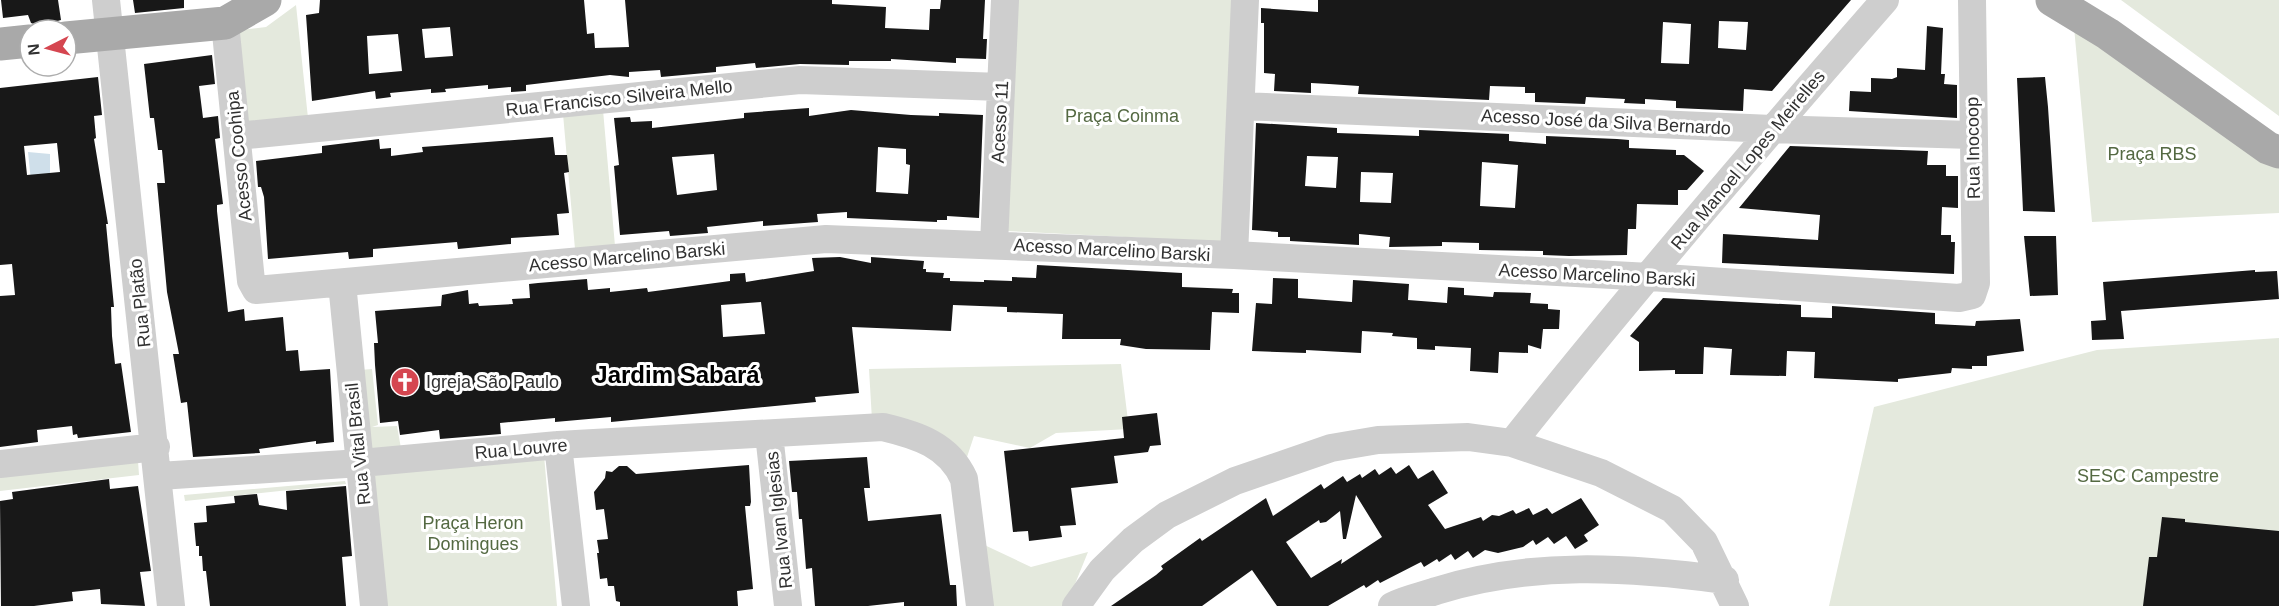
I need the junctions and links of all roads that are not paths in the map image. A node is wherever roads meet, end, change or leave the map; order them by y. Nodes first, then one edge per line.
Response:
1 (106, 0) edge
2 (1005, 0) edge
3 (1245, 0) edge
4 (1885, 0) edge
5 (1972, 0) edge
6 (2052, 0) edge
7 (246, 8) edge
8 (109, 34) junction
9 (78, 37) edge
10 (18, 42) edge
11 (0, 44) edge
12 (1001, 87) junction
13 (1241, 106) junction
14 (1772, 129) junction
15 (1972, 135) junction
16 (237, 136) junction
17 (2279, 152) edge
18 (994, 244) junction
19 (1234, 255) junction
20 (1650, 277) junction
21 (342, 283) junction
22 (253, 289) joint
23 (1972, 295) joint
24 (769, 434) junction
25 (1512, 443) junction
26 (558, 445) junction
27 (156, 447) junction
28 (361, 463) junction
29 (0, 464) edge
30 (159, 476) junction
31 (1725, 580) junction
32 (171, 606) edge
33 (374, 606) edge
34 (576, 606) edge
35 (788, 606) edge
36 (980, 606) edge
37 (1076, 606) edge
38 (1392, 606) edge
39 (1735, 606) edge

1 - 8 street, Rua Platão
2 - 12 street, Acesso 11
3 - 13 street
4 - 14 street, Rua Manoel Lopes Meirelles
5 - 15 street, Rua Inocoop
6 - 17 main road
7 - 8 main road
7 - 16 street, Acesso Coohipa
8 - 9 main road
8 - 27 street, Rua Platão
10 - 11 main road
12 - 16 street, Rua Francisco Silveira Mello
12 - 18 street, Acesso 11
13 - 14 street, Acesso José da Silva Bernardo
13 - 19 street
14 - 15 street, Acesso José da Silva Bernardo
14 - 20 street, Rua Manoel Lopes Meirelles
15 - 23 street, Rua Inocoop
16 - 22 street, Acesso Coohipa
18 - 19 street, Acesso Marcelino Barski
18 - 21 street, Acesso Marcelino Barski
19 - 20 street, Acesso Marcelino Barski
20 - 23 street, Acesso Marcelino Barski
20 - 25 street, Rua Manoel Lopes Meirelles
21 - 22 street, Acesso Marcelino Barski
21 - 28 street, Rua Vital Brasil
24 - 26 street, Rua Louvre
24 - 35 street, Rua Ivan Iglesias
24 - 36 street, Rua Louvre
25 - 31 street
25 - 37 street
26 - 28 street, Rua Louvre
26 - 34 street
27 - 29 street
27 - 30 street, Rua Platão
28 - 30 street, Rua Louvre
28 - 33 street, Rua Vital Brasil
30 - 32 street, Rua Platão
31 - 38 street
31 - 39 street

